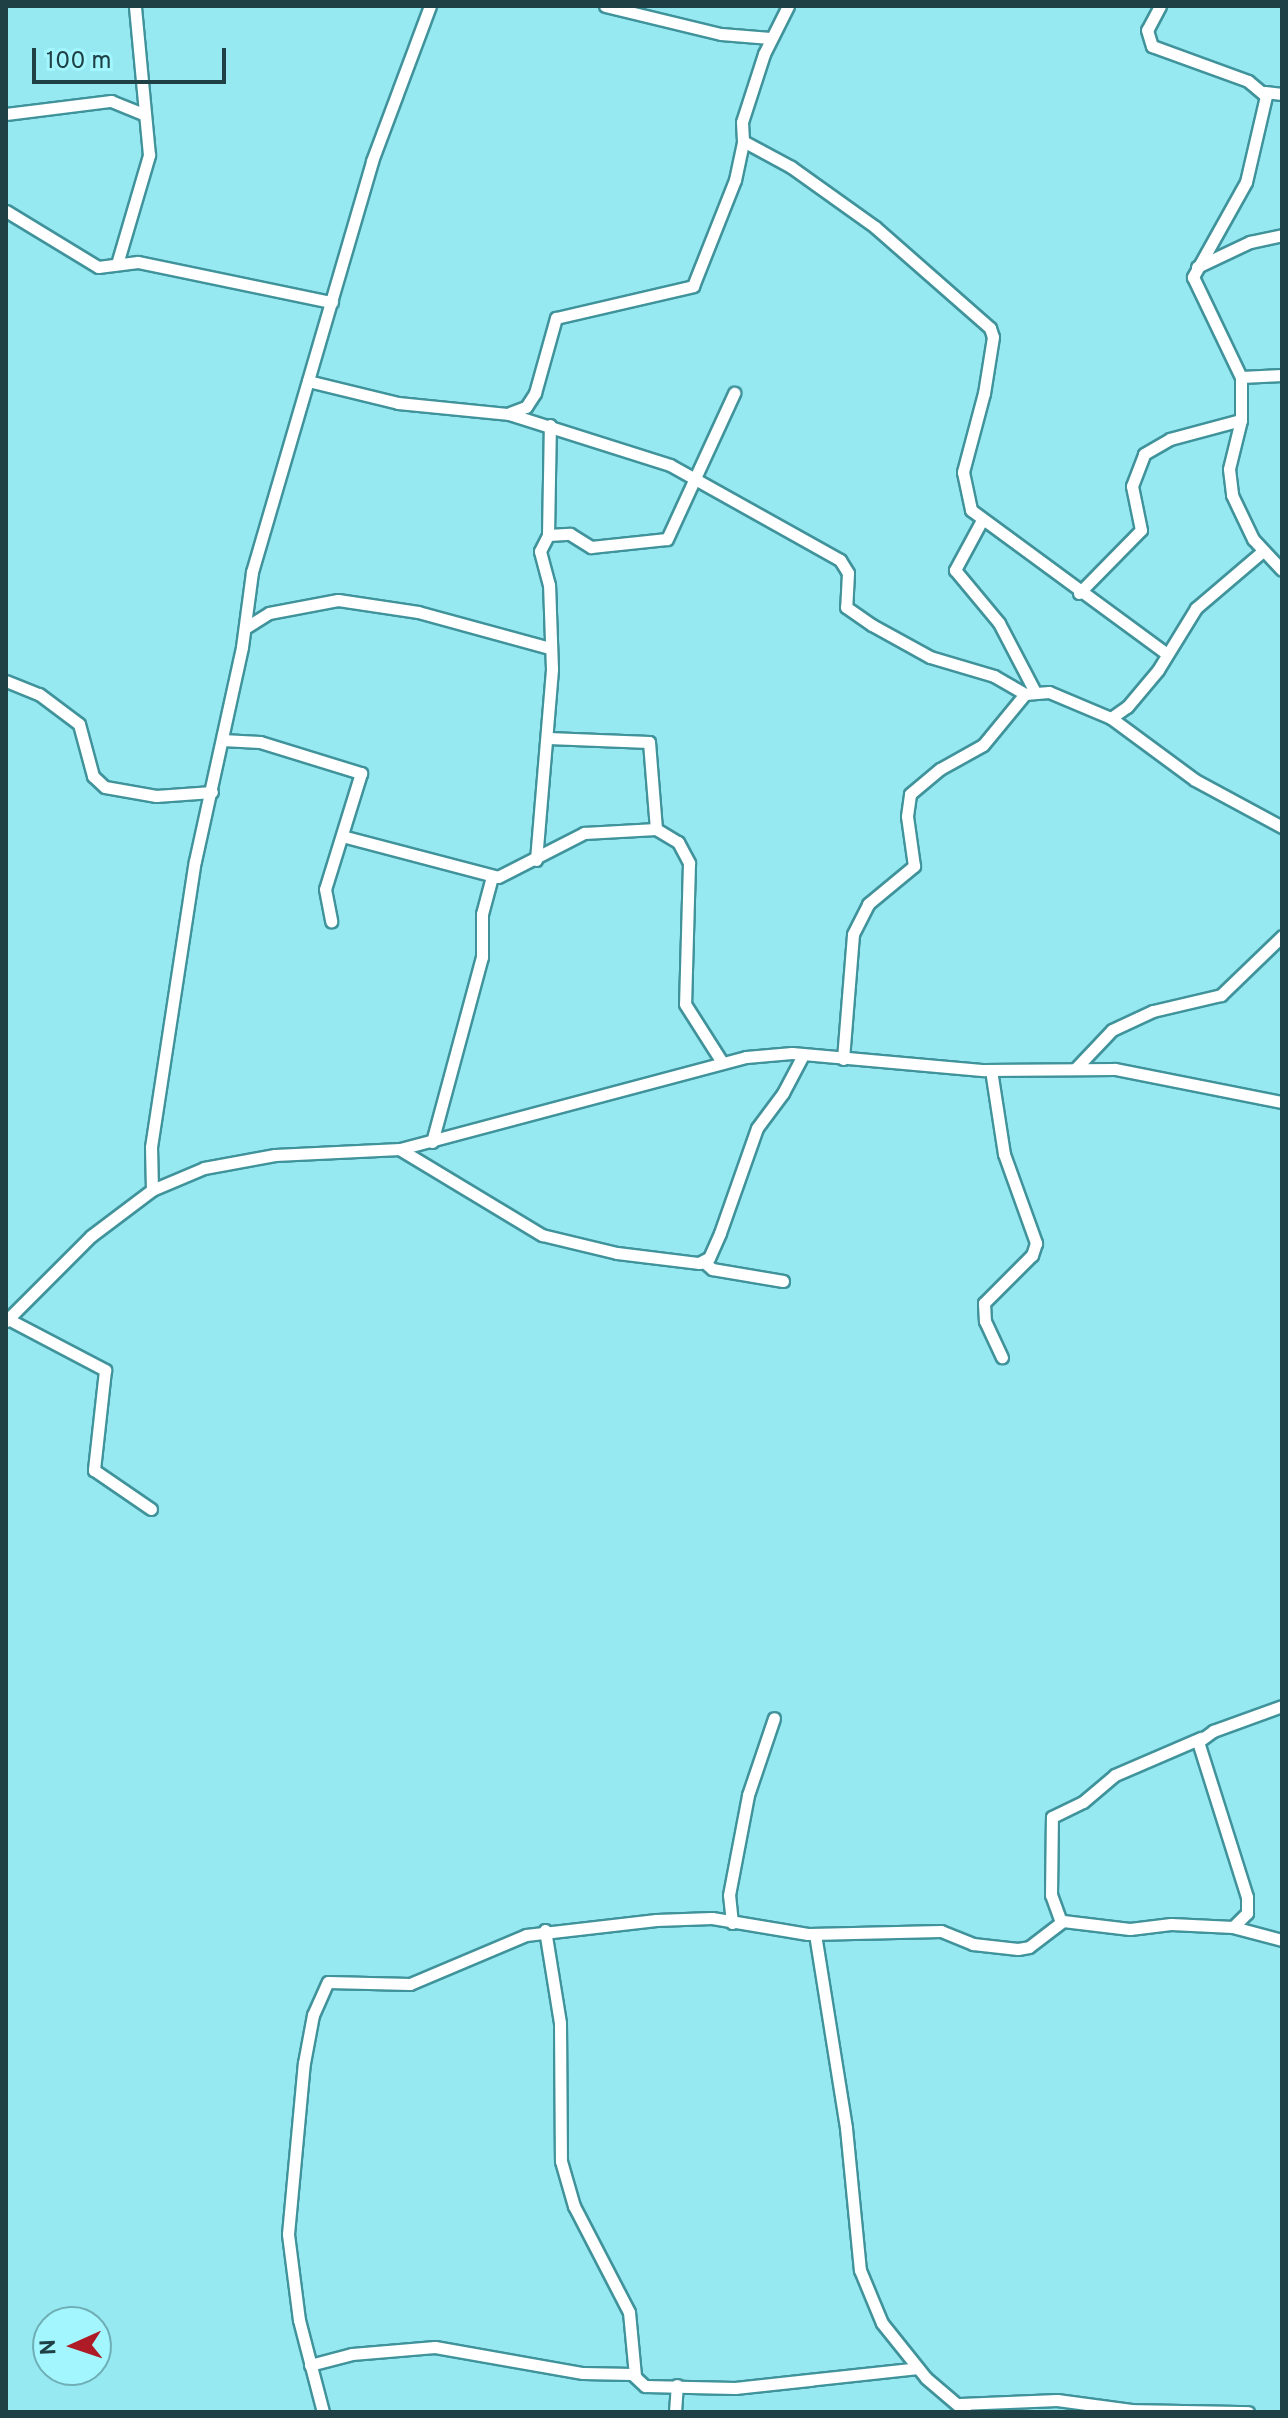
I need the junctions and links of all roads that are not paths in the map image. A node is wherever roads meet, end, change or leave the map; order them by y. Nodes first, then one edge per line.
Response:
1 (135, 6) edge
2 (430, 6) edge
3 (605, 6) edge
4 (788, 6) edge
5 (1160, 6) edge
6 (770, 38) junction
7 (1265, 92) junction
8 (1282, 94) edge
9 (6, 114) edge
10 (144, 114) junction
11 (743, 141) junction
12 (6, 211) edge
13 (1282, 235) edge
14 (117, 264) junction
15 (1197, 267) junction
16 (332, 302) junction
17 (1282, 375) edge
18 (1241, 377) junction
19 (308, 381) junction
20 (734, 393) dead end
21 (509, 414) junction
22 (1241, 420) junction
23 (550, 425) junction
24 (692, 477) junction
25 (982, 520) junction
26 (548, 535) junction
27 (1263, 551) junction
28 (1282, 570) edge
29 (1079, 593) junction
30 (245, 628) junction
31 (550, 648) junction
32 (1167, 654) junction
33 (6, 681) edge
34 (1030, 693) junction
35 (1111, 718) junction
36 (548, 738) junction
37 (222, 740) junction
38 (212, 792) junction
39 (1282, 827) edge
40 (656, 829) junction
41 (342, 836) junction
42 (536, 860) junction
43 (492, 877) junction
44 (331, 921) dead end
45 (1282, 936) edge
46 (803, 1055) junction
47 (843, 1059) junction
48 (722, 1062) junction
49 (1076, 1068) junction
50 (991, 1070) junction
51 (1282, 1102) edge
52 (432, 1142) junction
53 (400, 1149) junction
54 (152, 1190) junction
55 (704, 1262) junction
56 (783, 1281) dead end
57 (7, 1320) edge
58 (1002, 1357) dead end
59 (151, 1509) dead end
60 (1282, 1706) edge
61 (774, 1718) dead end
62 (1201, 1738) junction
63 (1061, 1922) junction
64 (732, 1923) junction
65 (1233, 1927) junction
66 (545, 1930) junction
67 (815, 1934) junction
68 (1282, 1940) edge
69 (310, 2365) junction
70 (918, 2368) junction
71 (635, 2376) junction
72 (677, 2385) junction
73 (963, 2408) edge
74 (1082, 2409) edge
75 (323, 2412) edge
76 (675, 2412) edge
77 (1248, 2412) edge

1 - 10 street
2 - 16 street
3 - 6 street
4 - 6 street
5 - 7 street
6 - 11 street
7 - 8 street
7 - 15 street
9 - 10 street
10 - 14 street
11 - 21 street
11 - 25 street
12 - 14 street
13 - 15 street
14 - 16 street
15 - 18 street
16 - 19 street
17 - 18 street
18 - 22 street
19 - 21 street
19 - 30 street
20 - 24 street
21 - 23 street
22 - 27 street
22 - 29 street
23 - 24 street
23 - 26 street
24 - 26 street
24 - 34 street
25 - 29 street
25 - 34 street
26 - 31 street
27 - 28 street
27 - 32 street
29 - 32 street
30 - 31 street
30 - 37 street
31 - 36 street
32 - 35 street
33 - 38 street
34 - 35 street
34 - 47 street
35 - 39 street
36 - 40 street
36 - 42 street
37 - 38 street
37 - 41 street
38 - 54 street
40 - 42 street
40 - 48 street
41 - 43 street
41 - 44 street
42 - 43 street
43 - 52 street
45 - 49 street
46 - 47 street
46 - 48 street
46 - 55 street
47 - 50 street
48 - 52 street
49 - 50 street
49 - 51 street
50 - 58 street
52 - 53 street
53 - 54 street
53 - 55 street
54 - 57 street
55 - 56 street
57 - 59 street
60 - 62 street
61 - 64 street
62 - 63 street
62 - 65 street
63 - 65 street
63 - 67 street
64 - 66 street
64 - 67 street
65 - 68 street
66 - 69 street
66 - 71 street
67 - 70 street
69 - 71 street
69 - 75 street
70 - 72 street
70 - 73 street
71 - 72 street
72 - 76 street
73 - 74 street
74 - 77 street

